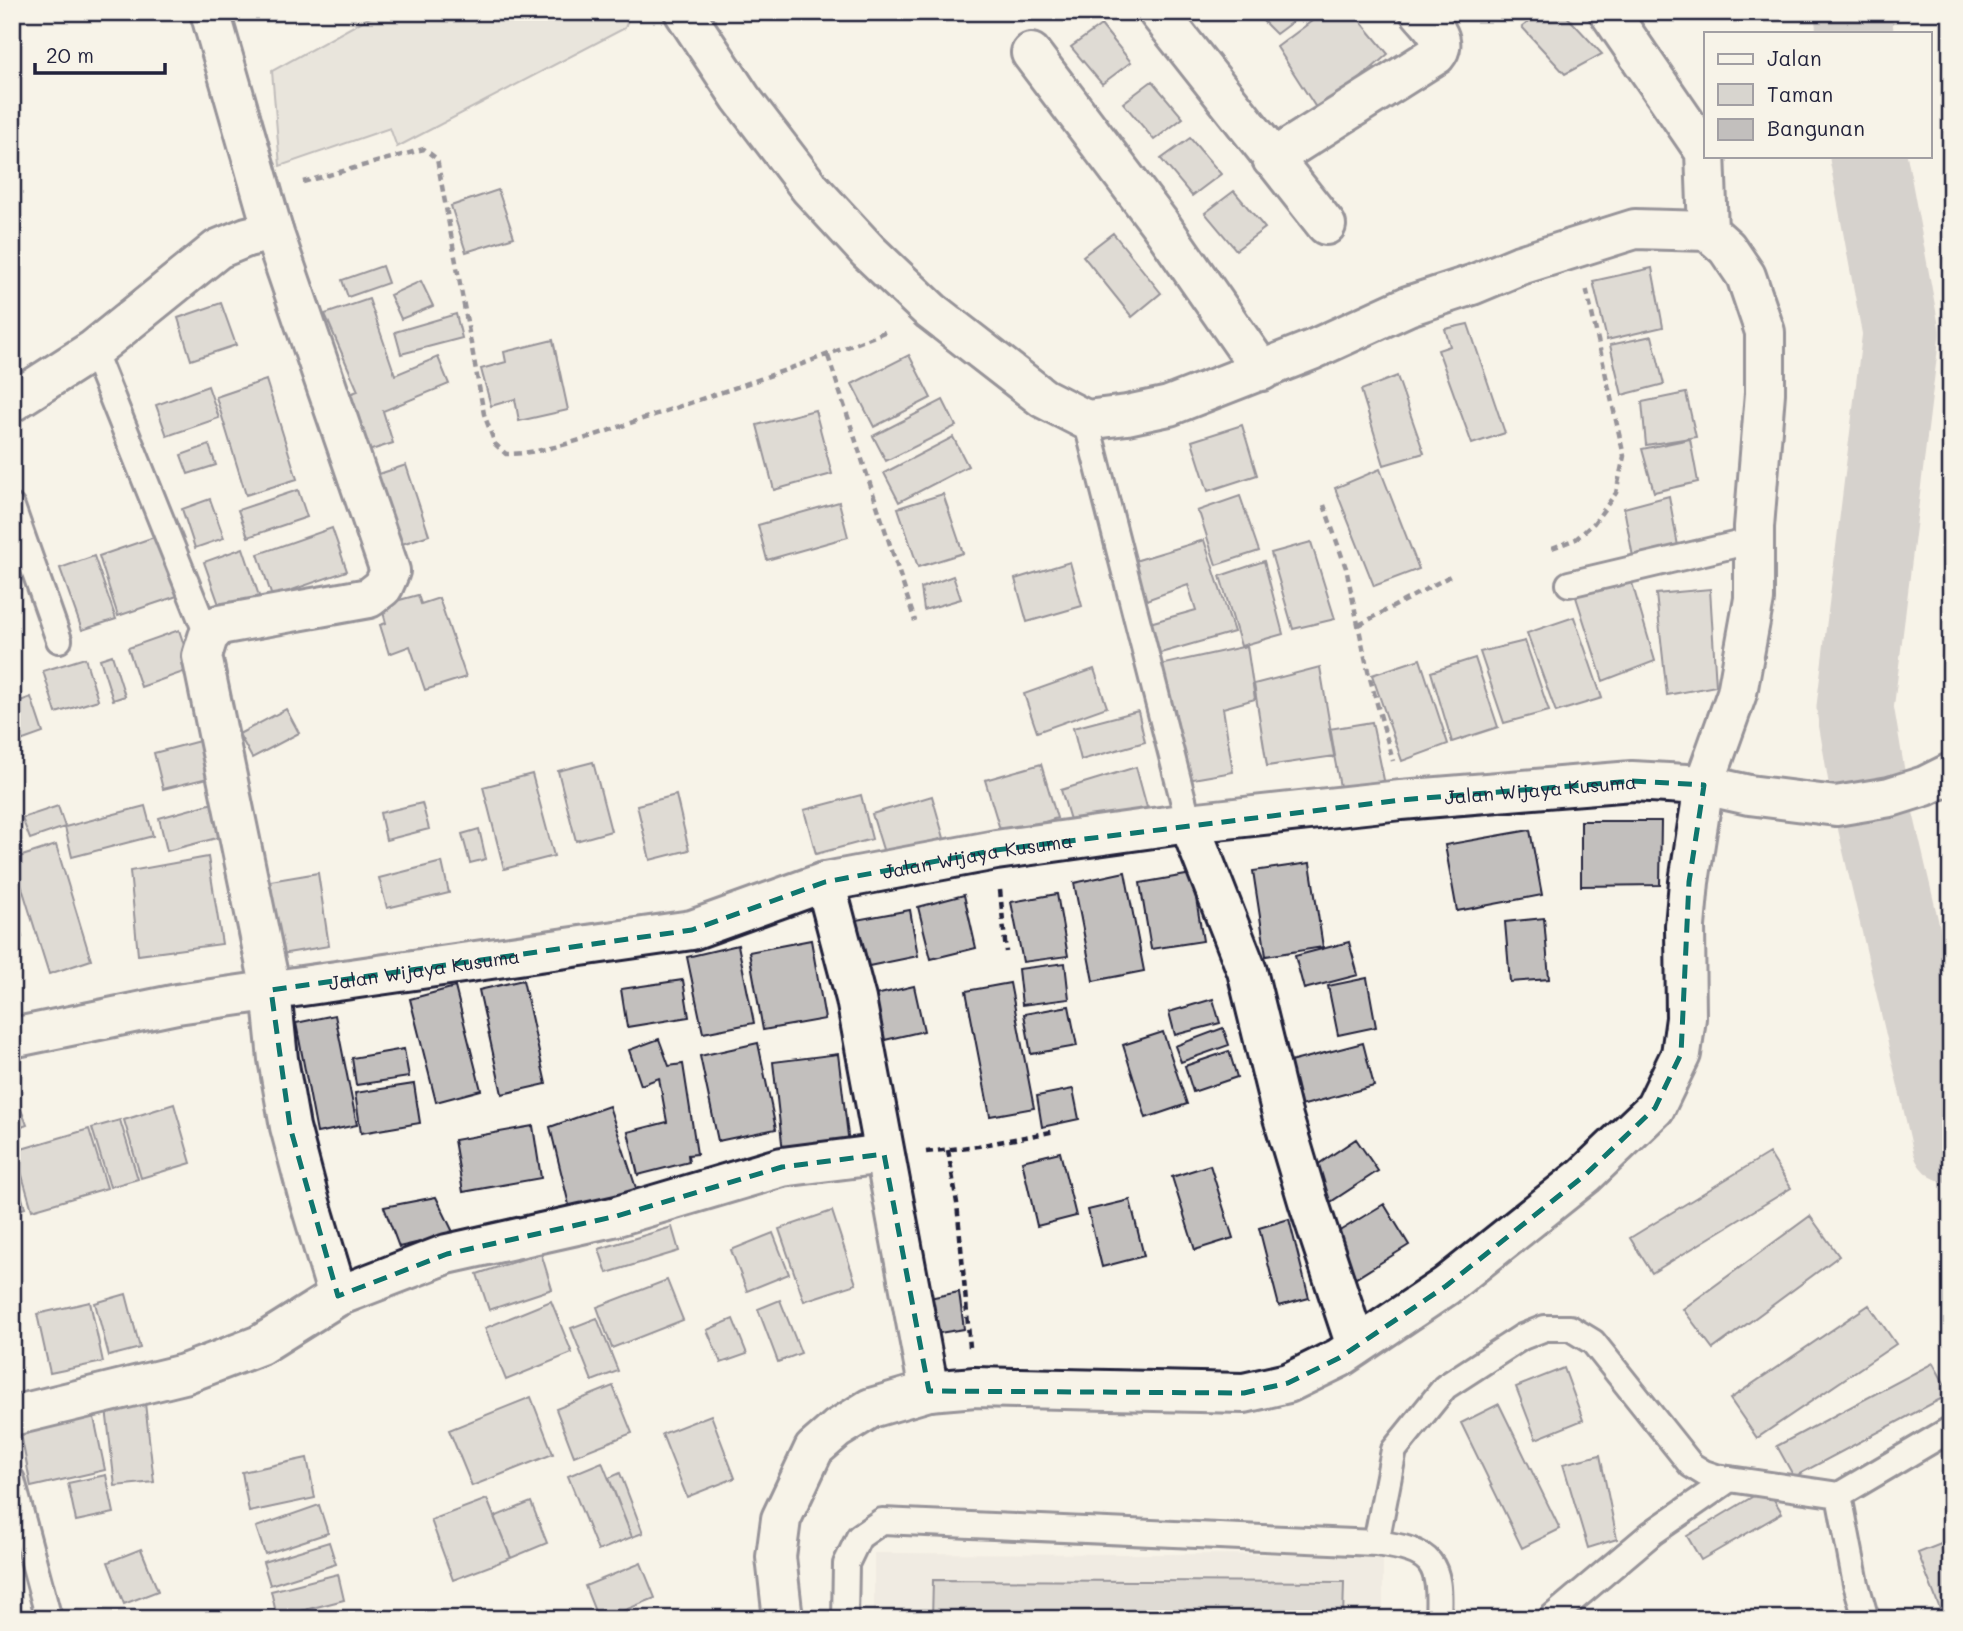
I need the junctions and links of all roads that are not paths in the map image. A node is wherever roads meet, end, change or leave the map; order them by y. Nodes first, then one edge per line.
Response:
1 (210, 12) edge
2 (684, 12) edge
3 (1158, 12) edge
4 (1420, 12) edge
5 (1609, 12) edge
6 (1031, 53) dead end
7 (1704, 149) edge
8 (1706, 158) edge
9 (1272, 159) junction
10 (1326, 225) dead end
11 (273, 231) junction
12 (1708, 231) junction
13 (93, 350) junction
14 (1262, 371) junction
15 (12, 402) edge
16 (1086, 420) junction
17 (12, 507) edge
18 (1755, 540) junction
19 (1569, 584) dead end
20 (208, 637) junction
21 (59, 640) dead end
22 (1704, 785) junction
23 (1922, 785) edge
24 (1189, 823) junction
25 (825, 882) junction
26 (271, 990) junction
27 (12, 1038) edge
28 (884, 1154) junction
29 (338, 1296) junction
30 (1356, 1346) junction
31 (929, 1391) junction
32 (12, 1416) edge
33 (1951, 1429) edge
34 (1730, 1479) junction
35 (12, 1480) edge
36 (1839, 1495) junction
37 (1376, 1543) junction
38 (50, 1619) edge
39 (783, 1619) edge
40 (845, 1619) edge
41 (1438, 1619) edge
42 (1550, 1619) edge
43 (1866, 1619) edge

1 - 11 street
2 - 16 street
3 - 9 street
4 - 9 street
5 - 7 street
6 - 14 street
8 - 12 street
9 - 10 street
11 - 13 street
11 - 20 street
12 - 14 street
12 - 18 street
13 - 15 street
13 - 20 lane
14 - 16 street
16 - 24 lane
17 - 21 lane
18 - 19 lane
18 - 22 street
20 - 26 street
22 - 23 street, Jalan Wijaya Kusuma
22 - 24 street, Jalan Wijaya Kusuma
22 - 30 street
24 - 25 street, Jalan Wijaya Kusuma
24 - 30 street
25 - 26 street, Jalan Wijaya Kusuma
25 - 28 street
26 - 27 street, Jalan Wijaya Kusuma
26 - 29 street
28 - 29 street
28 - 31 street
29 - 32 street
30 - 31 street
31 - 39 street
33 - 36 lane
34 - 36 lane
34 - 37 lane
34 - 42 lane
35 - 38 lane
36 - 43 lane
37 - 40 lane
37 - 41 lane

